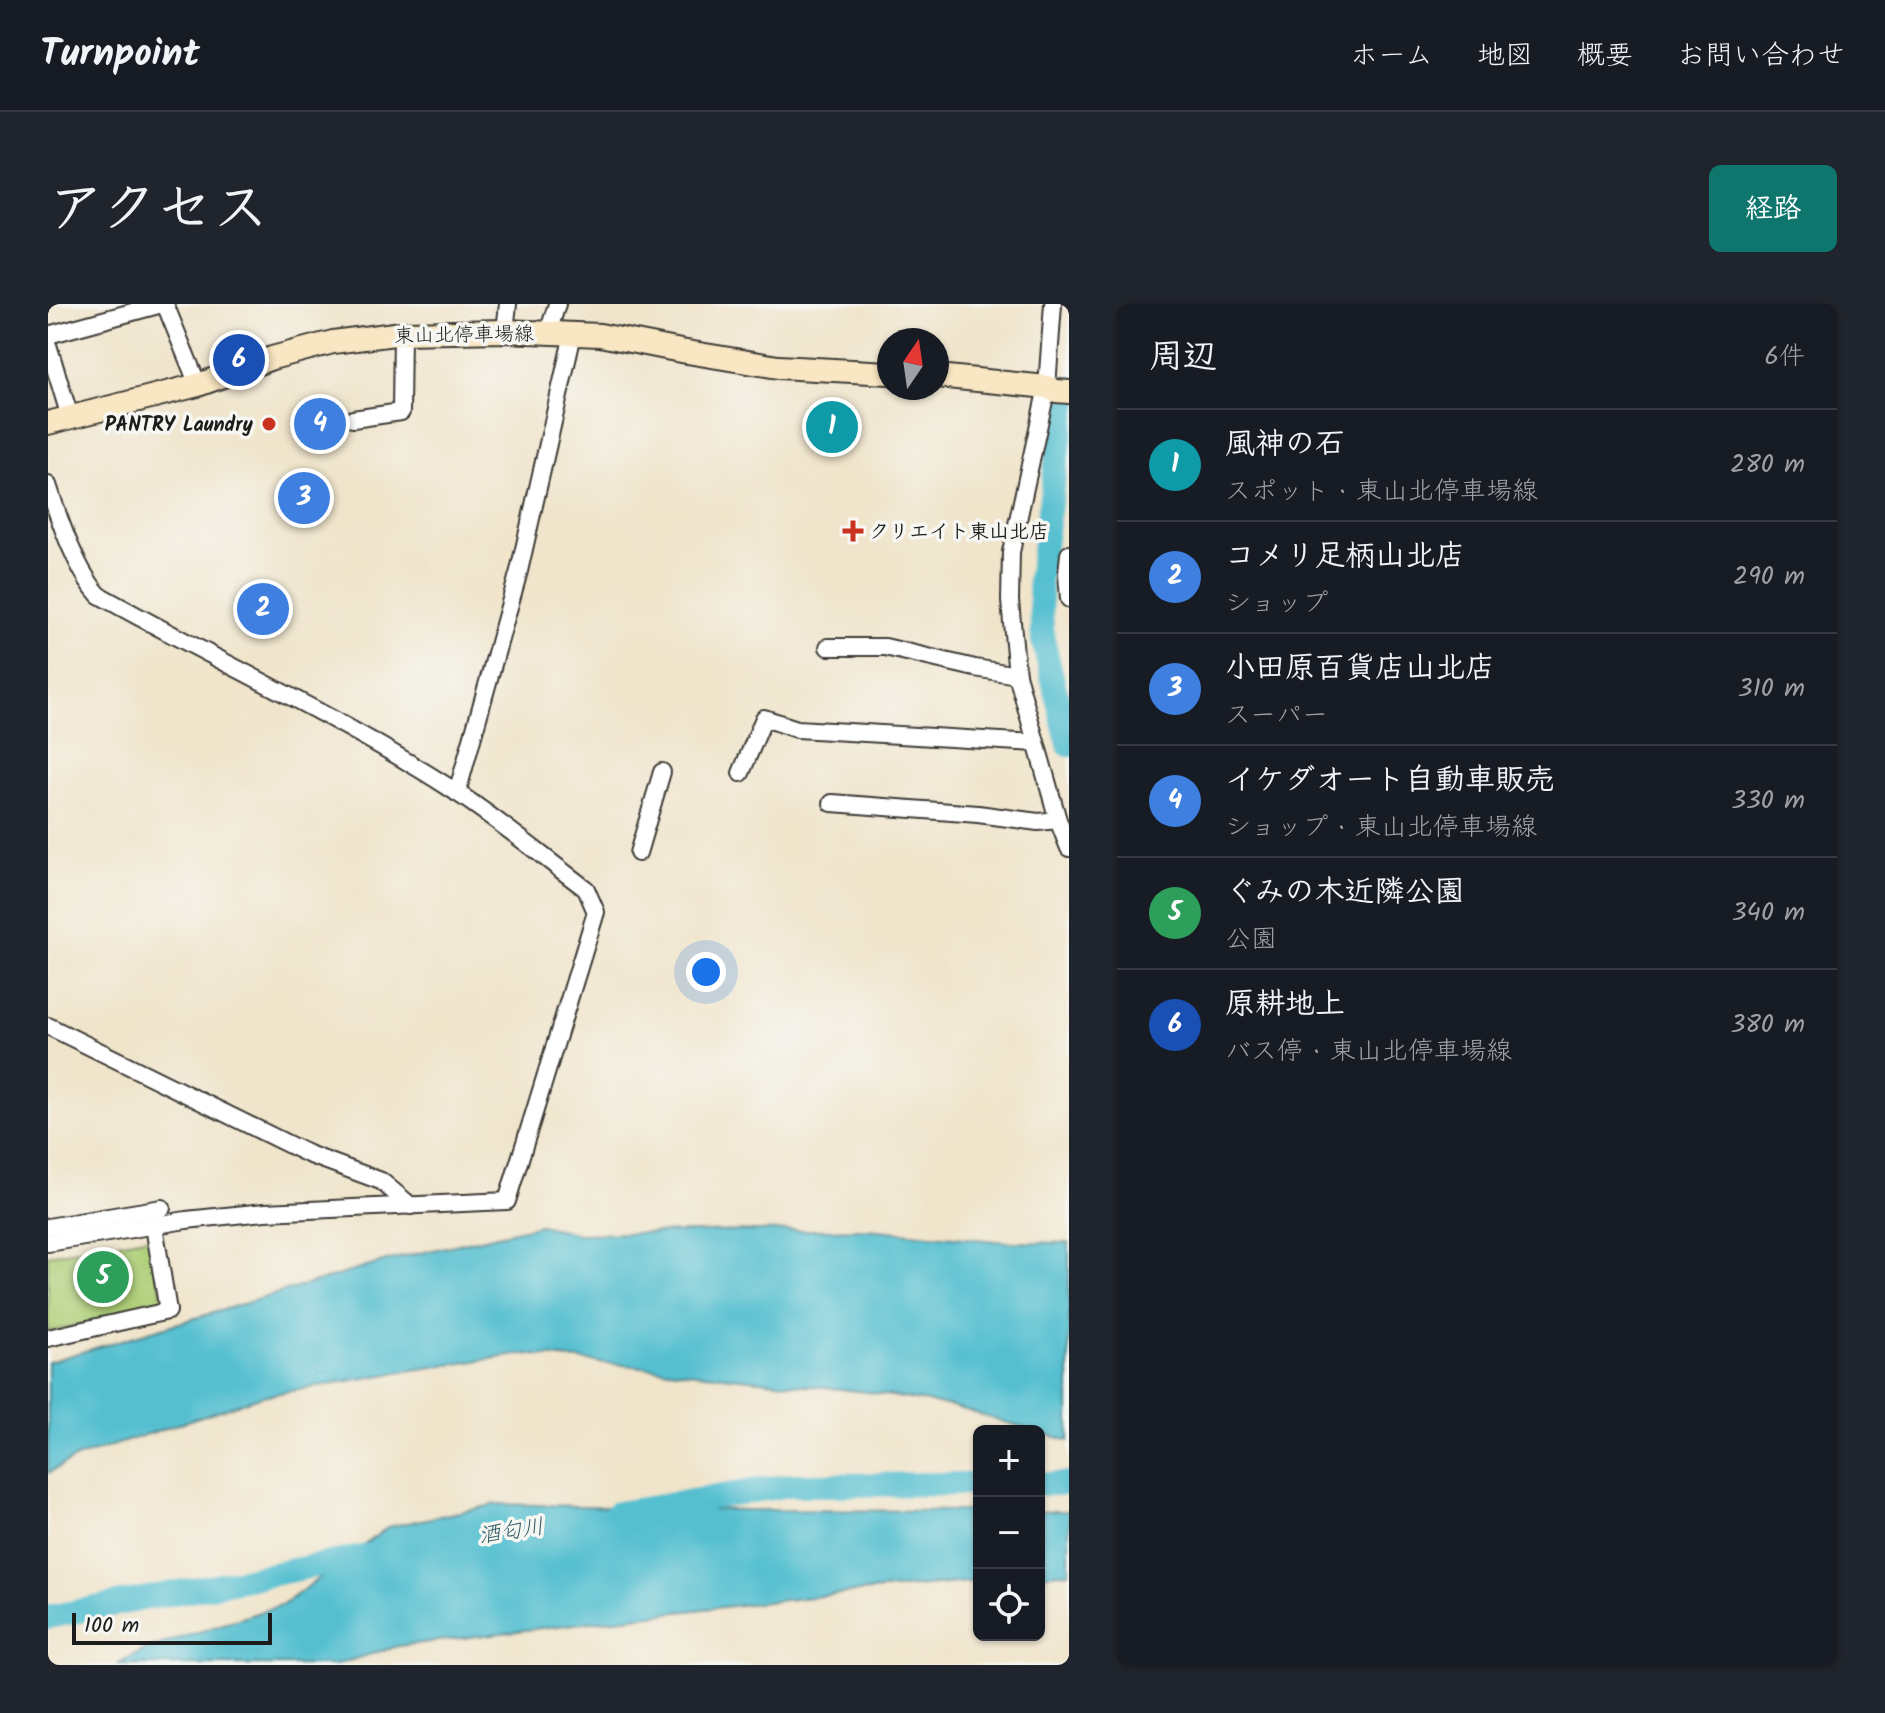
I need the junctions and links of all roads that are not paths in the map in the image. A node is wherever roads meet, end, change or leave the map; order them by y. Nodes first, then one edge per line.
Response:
1 (164, 304) edge
2 (508, 304) edge
3 (557, 304) edge
4 (1053, 304) edge
5 (505, 331) junction
6 (402, 333) junction
7 (548, 333) junction
8 (573, 334) junction
9 (48, 335) edge
10 (48, 345) edge
11 (877, 372) edge
12 (949, 377) edge
13 (198, 385) junction
14 (1057, 390) edge
15 (353, 419) dead end
16 (59, 420) edge
17 (48, 485) edge
18 (1069, 554) edge
19 (1069, 599) edge
20 (828, 647) dead end
21 (1017, 675) junction
22 (1036, 743) junction
23 (662, 772) dead end
24 (741, 773) dead end
25 (457, 793) junction
26 (832, 803) dead end
27 (1058, 820) junction
28 (1069, 848) edge
29 (638, 853) dead end
30 (48, 1026) edge
31 (411, 1206) junction
32 (162, 1208) dead end
33 (154, 1226) junction
34 (48, 1227) edge
35 (48, 1243) edge
36 (48, 1338) edge

1 - 9 street
1 - 13 street
2 - 5 street
3 - 7 street
4 - 14 street
5 - 6 main road, 東山北停車場線
5 - 7 main road, 東山北停車場線
6 - 13 main road, 東山北停車場線
6 - 15 street
7 - 8 main road, 東山北停車場線
8 - 11 main road, 東山北停車場線
8 - 25 street
10 - 16 street
12 - 14 main road
13 - 16 main road, 東山北停車場線
14 - 21 street
17 - 25 street
18 - 19 street
20 - 21 street
21 - 22 street
22 - 24 street
22 - 27 street
23 - 29 street
25 - 31 street
26 - 27 street
27 - 28 street
30 - 31 street
31 - 33 street
32 - 34 street
33 - 35 street
33 - 36 street

